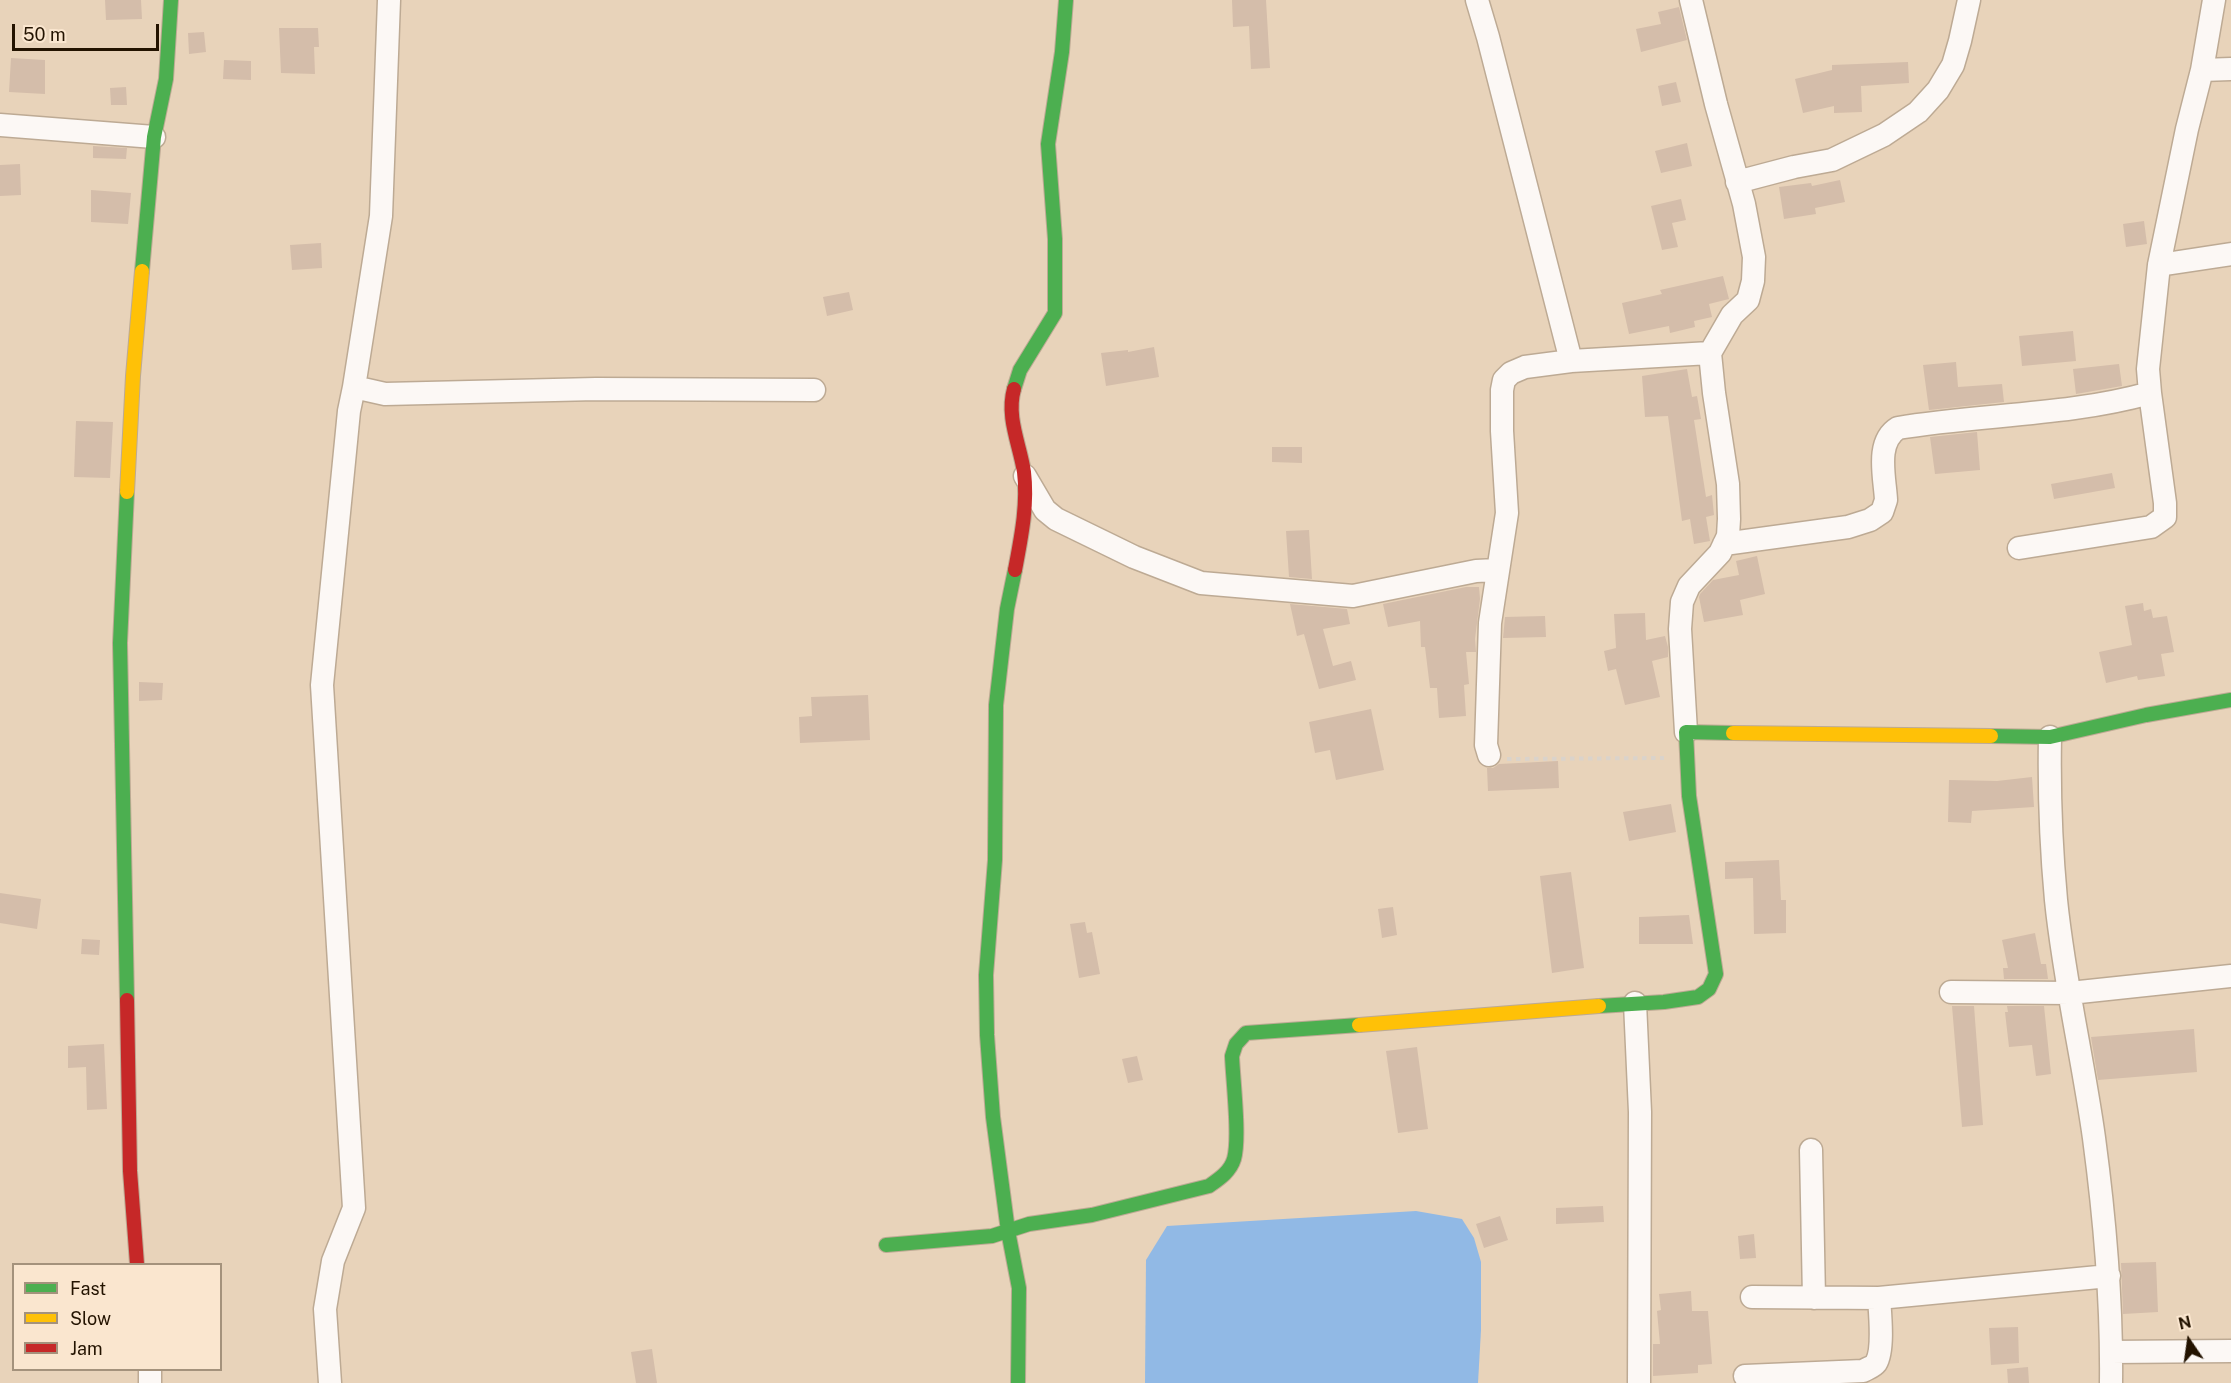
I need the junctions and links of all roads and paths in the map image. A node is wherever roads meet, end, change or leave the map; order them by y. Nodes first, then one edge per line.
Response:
1 (171, 0) edge
2 (390, 0) edge
3 (1066, 0) edge
4 (1477, 0) edge
5 (1691, 0) edge
6 (1969, 0) edge
7 (2214, 0) edge
8 (2231, 69) edge
9 (2202, 70) junction
10 (0, 125) edge
11 (154, 137) junction
12 (1737, 182) junction
13 (2231, 255) edge
14 (2159, 265) junction
15 (1710, 353) junction
16 (1571, 361) junction
17 (354, 387) junction
18 (814, 390) dead end
19 (2150, 393) junction
20 (1024, 474) junction
21 (1724, 544) junction
22 (2019, 548) dead end
23 (1497, 570) junction
24 (2231, 700) edge
25 (1686, 732) junction
26 (2050, 737) junction
27 (1489, 755) joint
28 (1685, 758) junction
29 (2231, 976) edge
30 (1951, 992) dead end
31 (2070, 993) junction
32 (1635, 1003) junction
33 (1811, 1150) dead end
34 (1008, 1231) junction
35 (886, 1245) dead end
36 (137, 1263) edge
37 (2109, 1276) junction
38 (1752, 1297) dead end
39 (1814, 1298) junction
40 (1879, 1298) junction
41 (2231, 1351) edge
42 (2111, 1352) junction
43 (1745, 1376) dead end
44 (330, 1383) edge
45 (1018, 1383) edge
46 (1639, 1383) edge
47 (2111, 1383) edge

1 - 11 street
2 - 17 street
3 - 20 street
4 - 16 street
5 - 12 street
6 - 12 street
7 - 9 street
8 - 9 street
9 - 14 street
10 - 11 street
11 - 36 street
12 - 15 street
13 - 14 street
14 - 19 street
15 - 16 street
15 - 21 street
16 - 23 street
17 - 18 street
17 - 44 street
19 - 21 street
19 - 22 street
20 - 23 street
20 - 34 street
21 - 25 street
23 - 27 street
24 - 26 street
25 - 26 street
25 - 28 street
26 - 31 street
27 - 28 path
28 - 32 street
29 - 31 street
30 - 31 street
31 - 37 street
32 - 34 street
32 - 46 street
33 - 39 street
34 - 35 street
34 - 45 street
37 - 40 street
37 - 42 street
38 - 39 street
39 - 40 street
40 - 43 street
41 - 42 street
42 - 47 street

